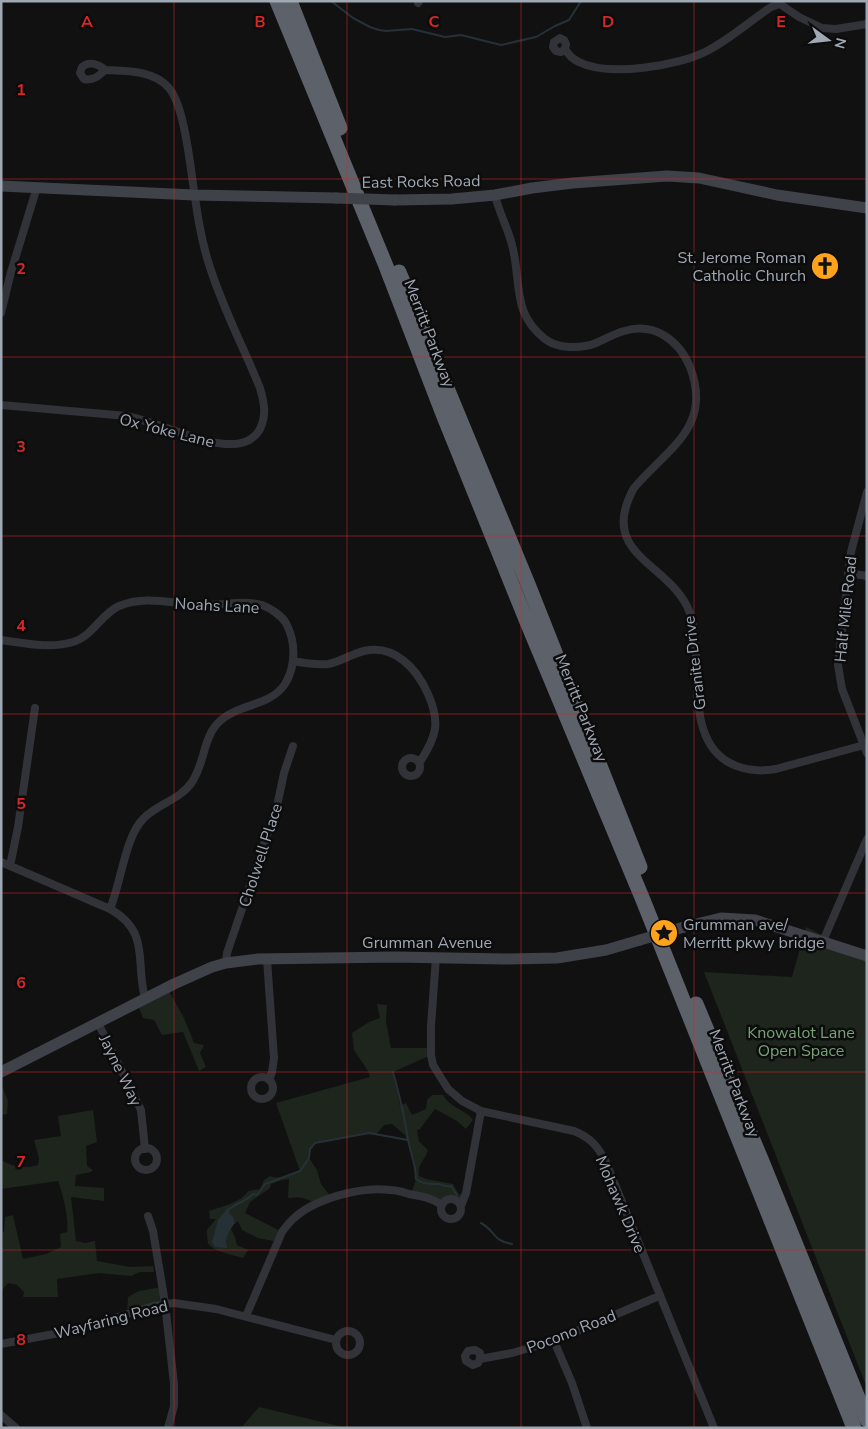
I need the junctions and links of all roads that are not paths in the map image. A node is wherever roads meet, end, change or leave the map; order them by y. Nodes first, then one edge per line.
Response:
1 (277, 1) edge
2 (290, 1) edge
3 (780, 3) edge
4 (867, 24) edge
5 (565, 49) dead end
6 (105, 70) dead end
7 (1, 186) edge
8 (37, 187) junction
9 (194, 195) junction
10 (495, 195) junction
11 (867, 208) edge
12 (1, 313) edge
13 (1, 405) edge
14 (867, 492) edge
15 (848, 573) junction
16 (867, 576) edge
17 (1, 640) edge
18 (293, 661) junction
19 (35, 708) dead end
20 (293, 746) dead end
21 (865, 749) edge
22 (420, 762) dead end
23 (867, 839) edge
24 (1, 862) edge
25 (10, 866) junction
26 (110, 909) junction
27 (823, 941) junction
28 (867, 956) edge
29 (436, 957) junction
30 (267, 959) junction
31 (226, 963) junction
32 (146, 998) junction
33 (98, 1023) junction
34 (1, 1072) edge
35 (269, 1080) dead end
36 (482, 1111) junction
37 (145, 1148) dead end
38 (442, 1205) junction
39 (460, 1206) junction
40 (148, 1216) dead end
41 (659, 1296) junction
42 (165, 1303) junction
43 (246, 1316) junction
44 (336, 1340) dead end
45 (554, 1341) junction
46 (1, 1344) edge
47 (480, 1359) dead end
48 (1, 1415) edge
49 (867, 1420) edge
50 (16, 1428) edge
51 (168, 1428) edge
52 (588, 1428) edge
53 (714, 1428) edge
54 (854, 1428) edge

1 - 54 highway, Merritt Parkway
2 - 49 highway, Merritt Parkway
3 - 4 street
3 - 5 street
6 - 9 street
7 - 8 street, East Rocks Road
8 - 9 street, East Rocks Road
8 - 12 street
9 - 10 street, East Rocks Road, bridge
9 - 13 street, Ox Yoke Lane
10 - 11 street, East Rocks Road
10 - 21 street, Granite Drive
14 - 15 street, Half Mile Road
15 - 16 street
15 - 21 street, Half Mile Road
17 - 18 street, Noahs Lane
18 - 22 street
18 - 26 street, Noahs Lane
19 - 25 street
20 - 31 street, Cholwell Place
23 - 27 street
24 - 25 street
25 - 26 street
26 - 32 street
27 - 28 street, Grumman Avenue
27 - 29 street, Grumman Avenue, bridge
29 - 30 street, Grumman Avenue
29 - 36 street, Mohawk Drive
30 - 31 street, Grumman Avenue
30 - 35 street
31 - 32 street, Grumman Avenue
32 - 33 street, Grumman Avenue
33 - 34 street, Grumman Avenue
33 - 37 street, Jayne Way
36 - 39 street
36 - 41 street, Mohawk Drive
38 - 39 street
38 - 39 street
38 - 43 street
40 - 42 street
41 - 45 street, Pocono Road
41 - 53 street, Mohawk Drive
42 - 43 street, Wayfaring Road
42 - 46 street, Wayfaring Road
42 - 51 street
43 - 44 street, Wayfaring Road
45 - 47 street, Pocono Road
45 - 52 street
48 - 50 street

